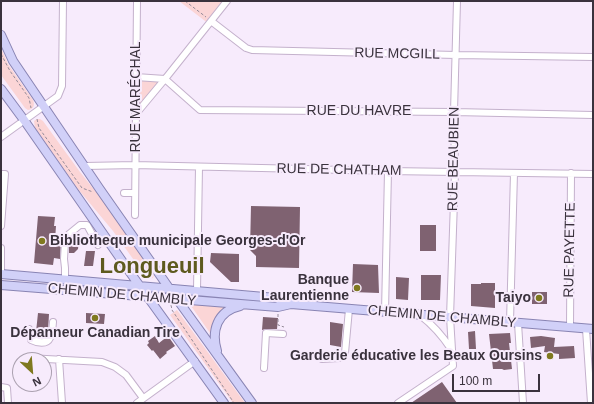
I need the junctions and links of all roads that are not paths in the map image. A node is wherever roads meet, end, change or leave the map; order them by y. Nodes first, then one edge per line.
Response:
1 (63, 1) edge
2 (137, 1) edge
3 (227, 1) edge
4 (457, 1) edge
5 (211, 21) junction
6 (1, 35) edge
7 (456, 55) junction
8 (593, 57) edge
9 (136, 77) junction
10 (165, 79) junction
11 (1, 89) edge
12 (44, 106) junction
13 (454, 112) junction
14 (135, 115) junction
15 (593, 115) edge
16 (24, 120) junction
17 (1, 137) edge
18 (135, 165) junction
19 (85, 166) junction
20 (199, 167) junction
21 (388, 171) junction
22 (454, 172) junction
23 (514, 173) junction
24 (571, 173) junction
25 (1, 174) edge
26 (593, 174) edge
27 (124, 193) dead end
28 (135, 193) junction
29 (135, 215) dead end
30 (1, 226) edge
31 (98, 245) dead end
32 (1, 248) edge
33 (129, 271) junction
34 (1, 274) edge
35 (65, 279) junction
36 (124, 284) junction
37 (1, 285) edge
38 (139, 286) junction
39 (169, 288) junction
40 (196, 290) junction
41 (147, 297) junction
42 (178, 300) junction
43 (291, 304) junction
44 (246, 305) junction
45 (349, 309) junction
46 (385, 312) junction
47 (420, 315) junction
48 (450, 317) junction
49 (53, 322) dead end
50 (514, 323) junction
51 (570, 327) junction
52 (29, 329) dead end
53 (589, 329) edge
54 (283, 334) dead end
55 (452, 350) junction
56 (217, 354) junction
57 (52, 359) edge
58 (59, 359) junction
59 (322, 359) dead end
60 (194, 361) junction
61 (264, 368) dead end
62 (1, 387) edge
63 (143, 398) junction
64 (8, 403) edge
65 (62, 403) edge
66 (136, 403) edge
67 (224, 403) edge
68 (252, 403) edge
69 (398, 403) edge
70 (523, 403) edge
71 (591, 403) edge

1 - 12 street
2 - 9 street, RUE MARÉCHAL
3 - 5 street
4 - 7 street, RUE BEAUBIEN
5 - 7 street, RUE MCGILL
5 - 10 street
6 - 12 main road
7 - 8 street, RUE MCGILL
7 - 13 street, RUE BEAUBIEN
9 - 10 street
9 - 14 street, RUE MARÉCHAL
10 - 13 street, RUE DU HAVRE
10 - 14 street
11 - 16 main road
12 - 16 street
12 - 19 main road
13 - 15 street, RUE DU HAVRE
13 - 22 street, RUE BEAUBIEN
14 - 18 street, RUE MARÉCHAL
16 - 17 street
16 - 33 main road
18 - 19 street, RUE DE CHATHAM
18 - 20 street, RUE DE CHATHAM
18 - 28 street, RUE MARÉCHAL
19 - 39 main road
20 - 21 street, RUE DE CHATHAM
20 - 40 street
21 - 22 street, RUE DE CHATHAM
21 - 46 street
22 - 23 street, RUE DE CHATHAM
22 - 48 street, RUE BEAUBIEN
23 - 24 street, RUE DE CHATHAM
23 - 50 street
24 - 26 street, RUE DE CHATHAM
24 - 51 street, RUE PAYETTE
25 - 30 street
27 - 28 street
28 - 29 street, RUE MARÉCHAL
31 - 35 street
32 - 34 street
33 - 36 main road
33 - 38 main road
34 - 35 main road, CHEMIN DE CHAMBLY
35 - 36 main road, CHEMIN DE CHAMBLY
36 - 38 main road, CHEMIN DE CHAMBLY
37 - 41 main road, CHEMIN DE CHAMBLY
38 - 39 main road, CHEMIN DE CHAMBLY
38 - 41 main road
39 - 40 main road, CHEMIN DE CHAMBLY
39 - 42 main road
40 - 43 main road, CHEMIN DE CHAMBLY
41 - 42 main road, CHEMIN DE CHAMBLY
41 - 60 main road
42 - 44 main road, CHEMIN DE CHAMBLY
42 - 56 main road
43 - 44 main road, CHEMIN DE CHAMBLY
43 - 45 main road, CHEMIN DE CHAMBLY
44 - 56 main road
45 - 46 main road, CHEMIN DE CHAMBLY
45 - 59 street
46 - 47 main road, CHEMIN DE CHAMBLY
47 - 48 main road, CHEMIN DE CHAMBLY
47 - 55 street
48 - 50 main road, CHEMIN DE CHAMBLY
48 - 55 street, RUE BEAUBIEN
49 - 52 street
50 - 51 main road, CHEMIN DE CHAMBLY
50 - 70 street
51 - 53 main road, CHEMIN DE CHAMBLY
53 - 71 street
54 - 61 street
55 - 69 street, RUE BEAUBIEN
56 - 68 main road
57 - 58 street
58 - 63 street
58 - 65 street
60 - 63 street
60 - 67 main road
62 - 64 street
63 - 66 street

